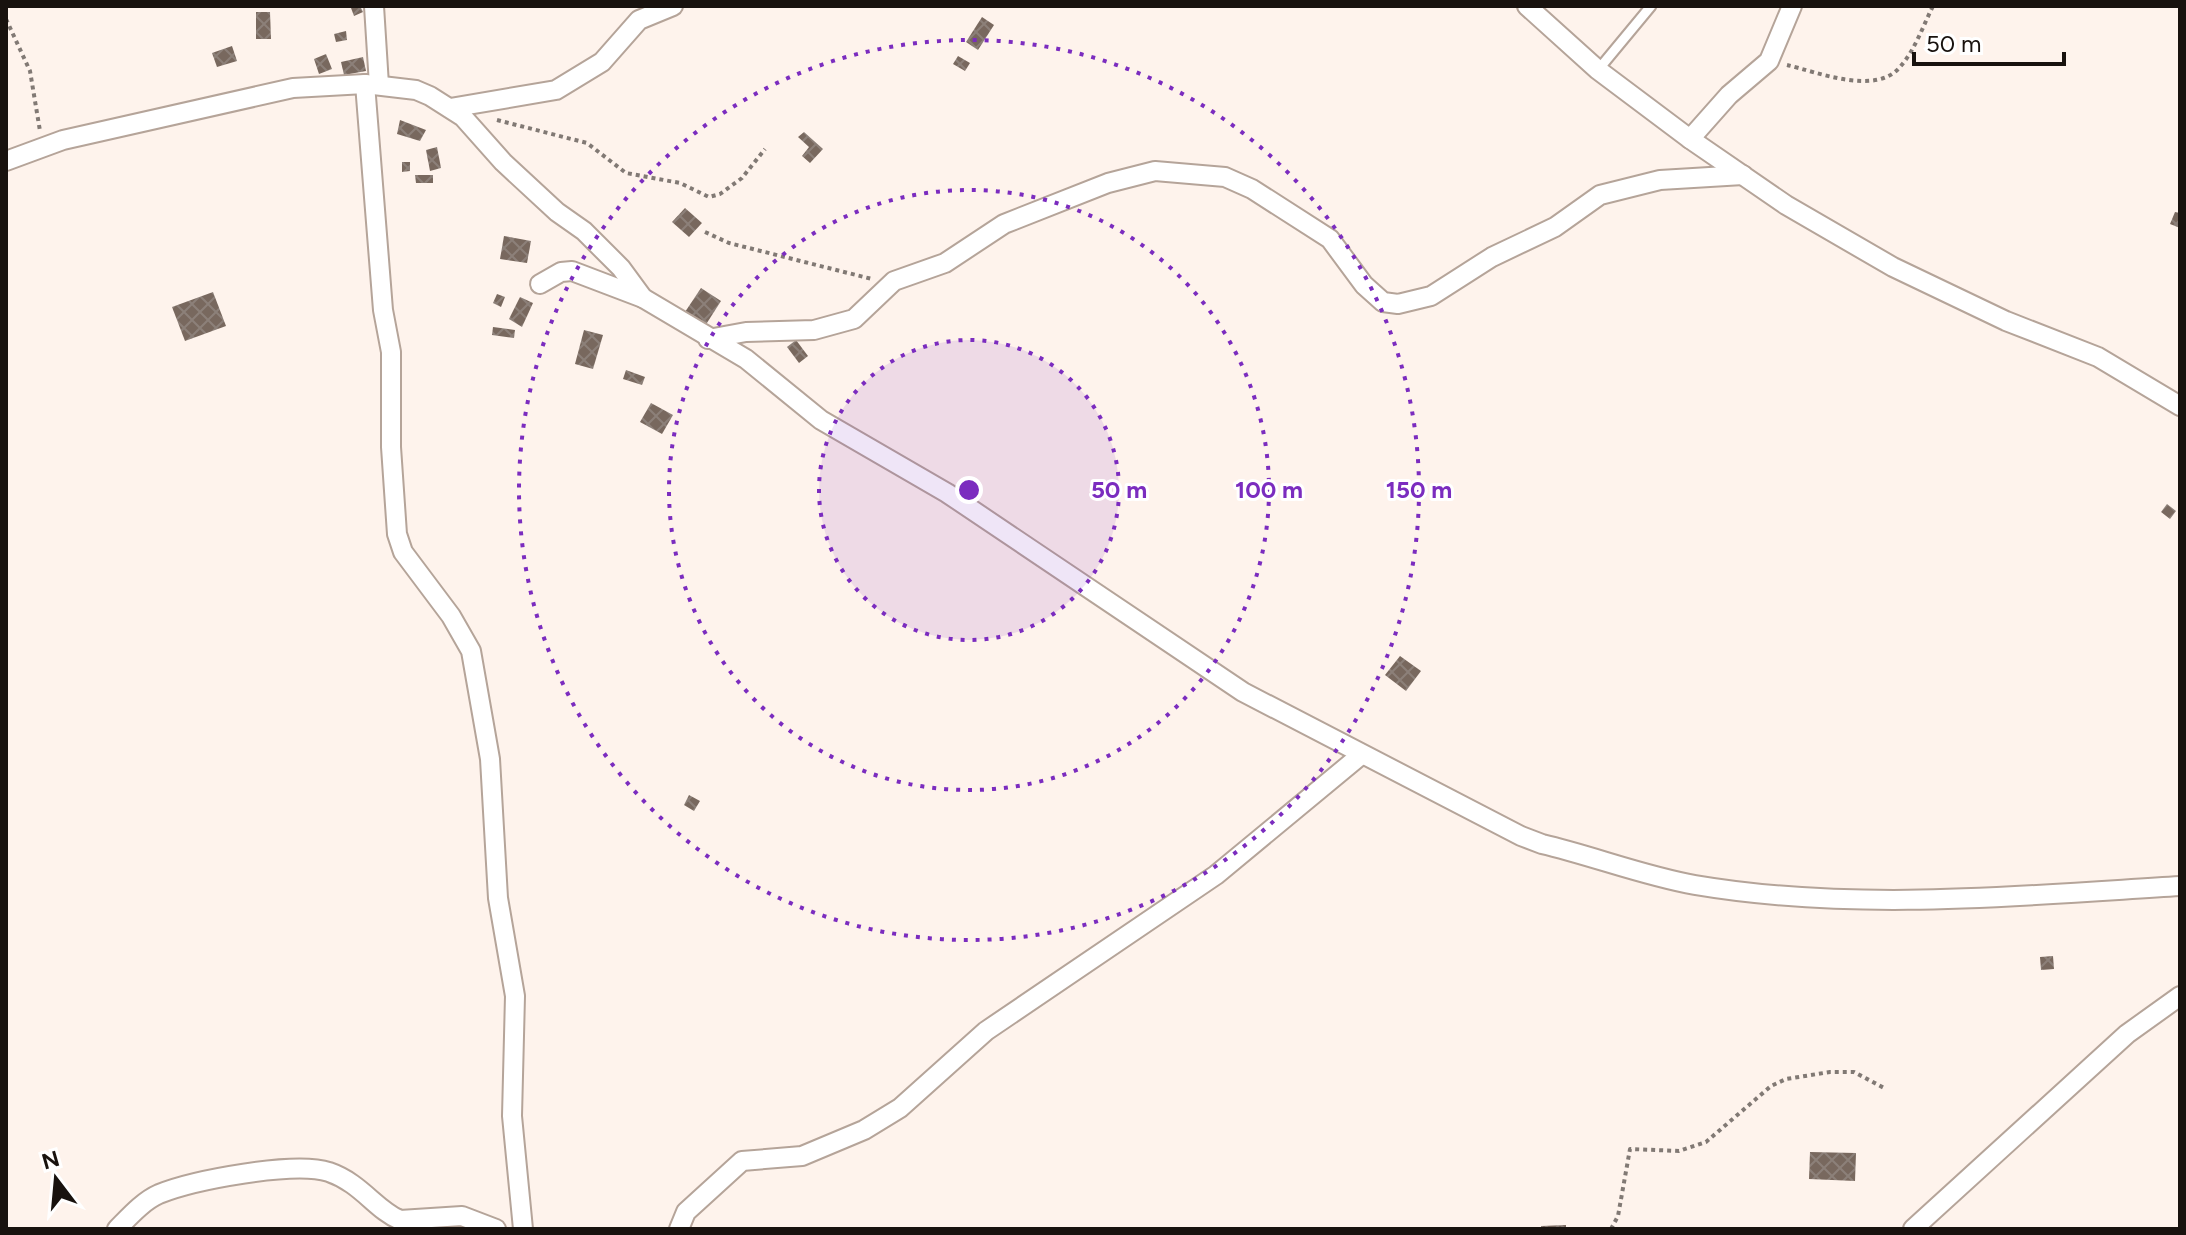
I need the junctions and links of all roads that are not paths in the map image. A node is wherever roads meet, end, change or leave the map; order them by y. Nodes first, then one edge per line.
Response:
1 (374, 6) edge
2 (673, 6) edge
3 (1527, 6) edge
4 (1651, 6) edge
5 (1792, 6) edge
6 (1598, 70) junction
7 (372, 85) junction
8 (456, 113) junction
9 (1690, 139) junction
10 (6, 161) edge
11 (1743, 175) junction
12 (540, 284) dead end
13 (643, 298) junction
14 (708, 339) junction
15 (2180, 406) edge
16 (1361, 755) junction
17 (2180, 886) edge
18 (2180, 996) edge
19 (117, 1229) edge
20 (496, 1229) edge
21 (523, 1229) edge
22 (679, 1229) edge
23 (1913, 1229) edge

1 - 7 street
2 - 8 street
3 - 6 street
4 - 6 lane
5 - 9 street
6 - 9 street
7 - 8 street
7 - 10 street
7 - 21 street
8 - 13 street
9 - 11 street
11 - 14 street
11 - 15 street
12 - 13 street
13 - 14 street
14 - 16 street
16 - 17 street
16 - 22 street
18 - 23 street
19 - 20 street

